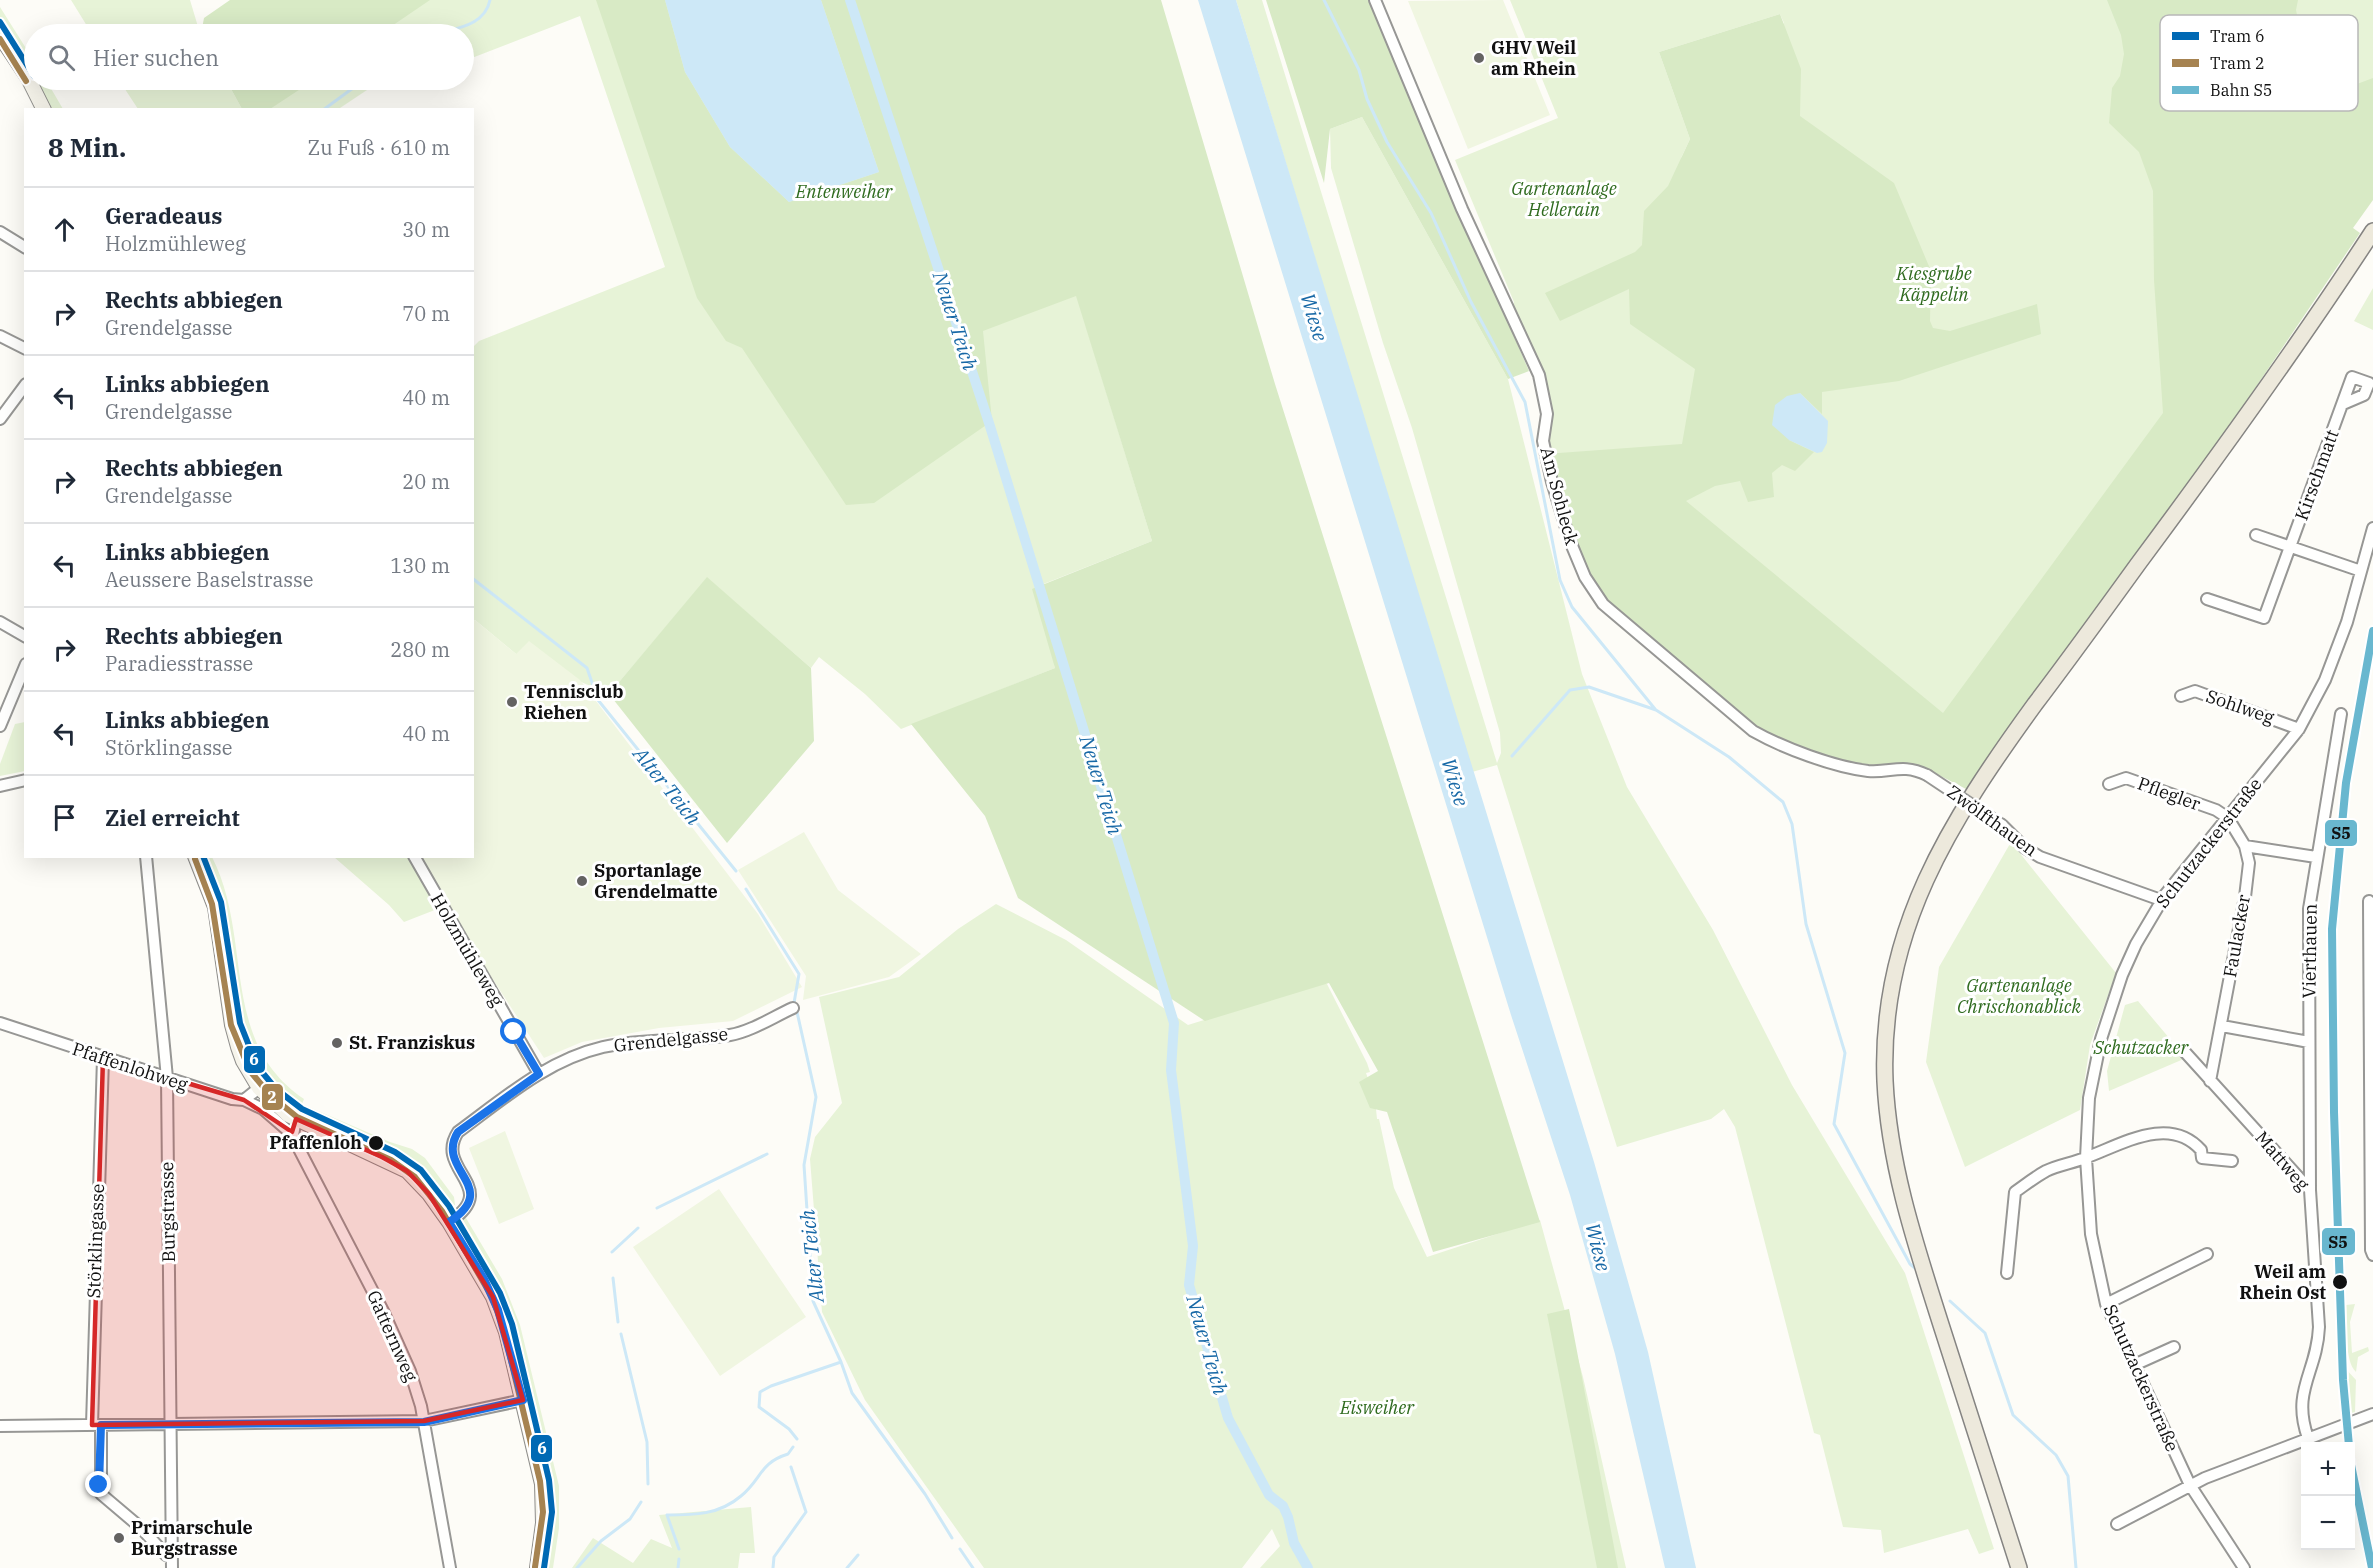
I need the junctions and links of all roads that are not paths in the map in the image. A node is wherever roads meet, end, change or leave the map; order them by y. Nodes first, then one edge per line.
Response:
1 (1375, 0) edge
2 (0, 36) edge
3 (24, 72) edge
4 (34, 90) edge
5 (43, 108) edge
6 (2373, 231) edge
7 (0, 232) edge
8 (24, 247) edge
9 (0, 336) edge
10 (24, 348) edge
11 (24, 387) edge
12 (2343, 404) dead end
13 (0, 419) edge
14 (2373, 528) edge
15 (2256, 535) dead end
16 (2291, 547) junction
17 (2361, 571) junction
18 (2207, 599) dead end
19 (0, 622) edge
20 (24, 636) edge
21 (24, 669) edge
22 (2181, 696) dead end
23 (2341, 714) dead end
24 (0, 726) edge
25 (2299, 729) junction
26 (1927, 775) joint
27 (24, 780) edge
28 (2109, 784) dead end
29 (0, 786) edge
30 (2228, 818) junction
31 (2245, 846) junction
32 (2316, 857) junction
33 (146, 858) edge
34 (196, 858) edge
35 (415, 858) edge
36 (2161, 900) junction
37 (2369, 901) dead end
38 (793, 1008) dead end
39 (0, 1023) edge
40 (2222, 1026) junction
41 (2308, 1042) junction
42 (2184, 1051) dead end
43 (103, 1058) junction
44 (539, 1074) junction
45 (167, 1078) junction
46 (2210, 1081) junction
47 (258, 1088) junction
48 (244, 1100) junction
49 (296, 1119) junction
50 (293, 1135) junction
51 (2086, 1158) junction
52 (2232, 1161) dead end
53 (2310, 1190) junction
54 (449, 1222) junction
55 (2207, 1254) dead end
56 (2373, 1255) edge
57 (2007, 1273) dead end
58 (2106, 1304) junction
59 (2174, 1347) dead end
60 (2134, 1365) junction
61 (523, 1400) junction
62 (2373, 1414) edge
63 (424, 1422) junction
64 (171, 1423) junction
65 (97, 1425) junction
66 (0, 1426) edge
67 (2308, 1438) junction
68 (2190, 1485) junction
69 (2117, 1524) dead end
70 (172, 1563) edge
71 (450, 1568) edge
72 (537, 1568) edge
73 (2019, 1568) edge
74 (2244, 1568) edge

1 - 26 street, Am Sohleck
2 - 3 main road
4 - 5 main road
6 - 73 main road
7 - 8 street
9 - 10 street
11 - 13 street
12 - 16 street, Kirschmatt
14 - 17 street, Schutzackerstraße
15 - 16 street
16 - 17 street
16 - 18 street, Kirschmatt
17 - 25 street, Schutzackerstraße
19 - 20 street
21 - 24 street
22 - 25 street, Sohlweg
23 - 32 street, Vierthauen
25 - 30 street, Schutzackerstraße
26 - 36 street, Zwölfthauen, bridge
27 - 29 street
28 - 30 street, Pflegler
30 - 31 street, Faulacker
30 - 36 street, Schutzackerstraße
31 - 32 street
31 - 40 street, Faulacker
32 - 41 street, Vierthauen
33 - 45 street, Burgstrasse
34 - 47 main road
35 - 44 street, Holzmühleweg
36 - 51 street, Schutzackerstraße
37 - 56 street
38 - 44 street, Grendelgasse
39 - 43 street, Pfaffenlohweg
40 - 41 street
40 - 46 street, Faulacker
41 - 53 street, Vierthauen
42 - 46 street, Mattweg
43 - 45 street, Pfaffenlohweg
43 - 65 street, Störklingasse
44 - 54 street, Grendelgasse
45 - 48 street, Pfaffenlohweg
45 - 64 street, Burgstrasse
46 - 53 street, Mattweg
47 - 48 street
47 - 49 main road
48 - 50 street, Pfaffenlohweg
49 - 50 street
49 - 54 main road
50 - 63 street, Gatternweg
51 - 52 street
51 - 57 street
51 - 58 street, Schutzackerstraße
53 - 67 street, Mattweg
54 - 61 main road
55 - 58 street
58 - 60 street, Schutzackerstraße
59 - 60 street
60 - 68 street, Schutzackerstraße
61 - 63 street
61 - 72 main road
62 - 67 street
63 - 64 street
63 - 71 street, Gatternweg
64 - 65 street
64 - 70 street, Burgstrasse
65 - 66 street
65 - 70 street, Störklingasse
67 - 68 street
68 - 69 street
68 - 74 street, Schutzackerstraße

